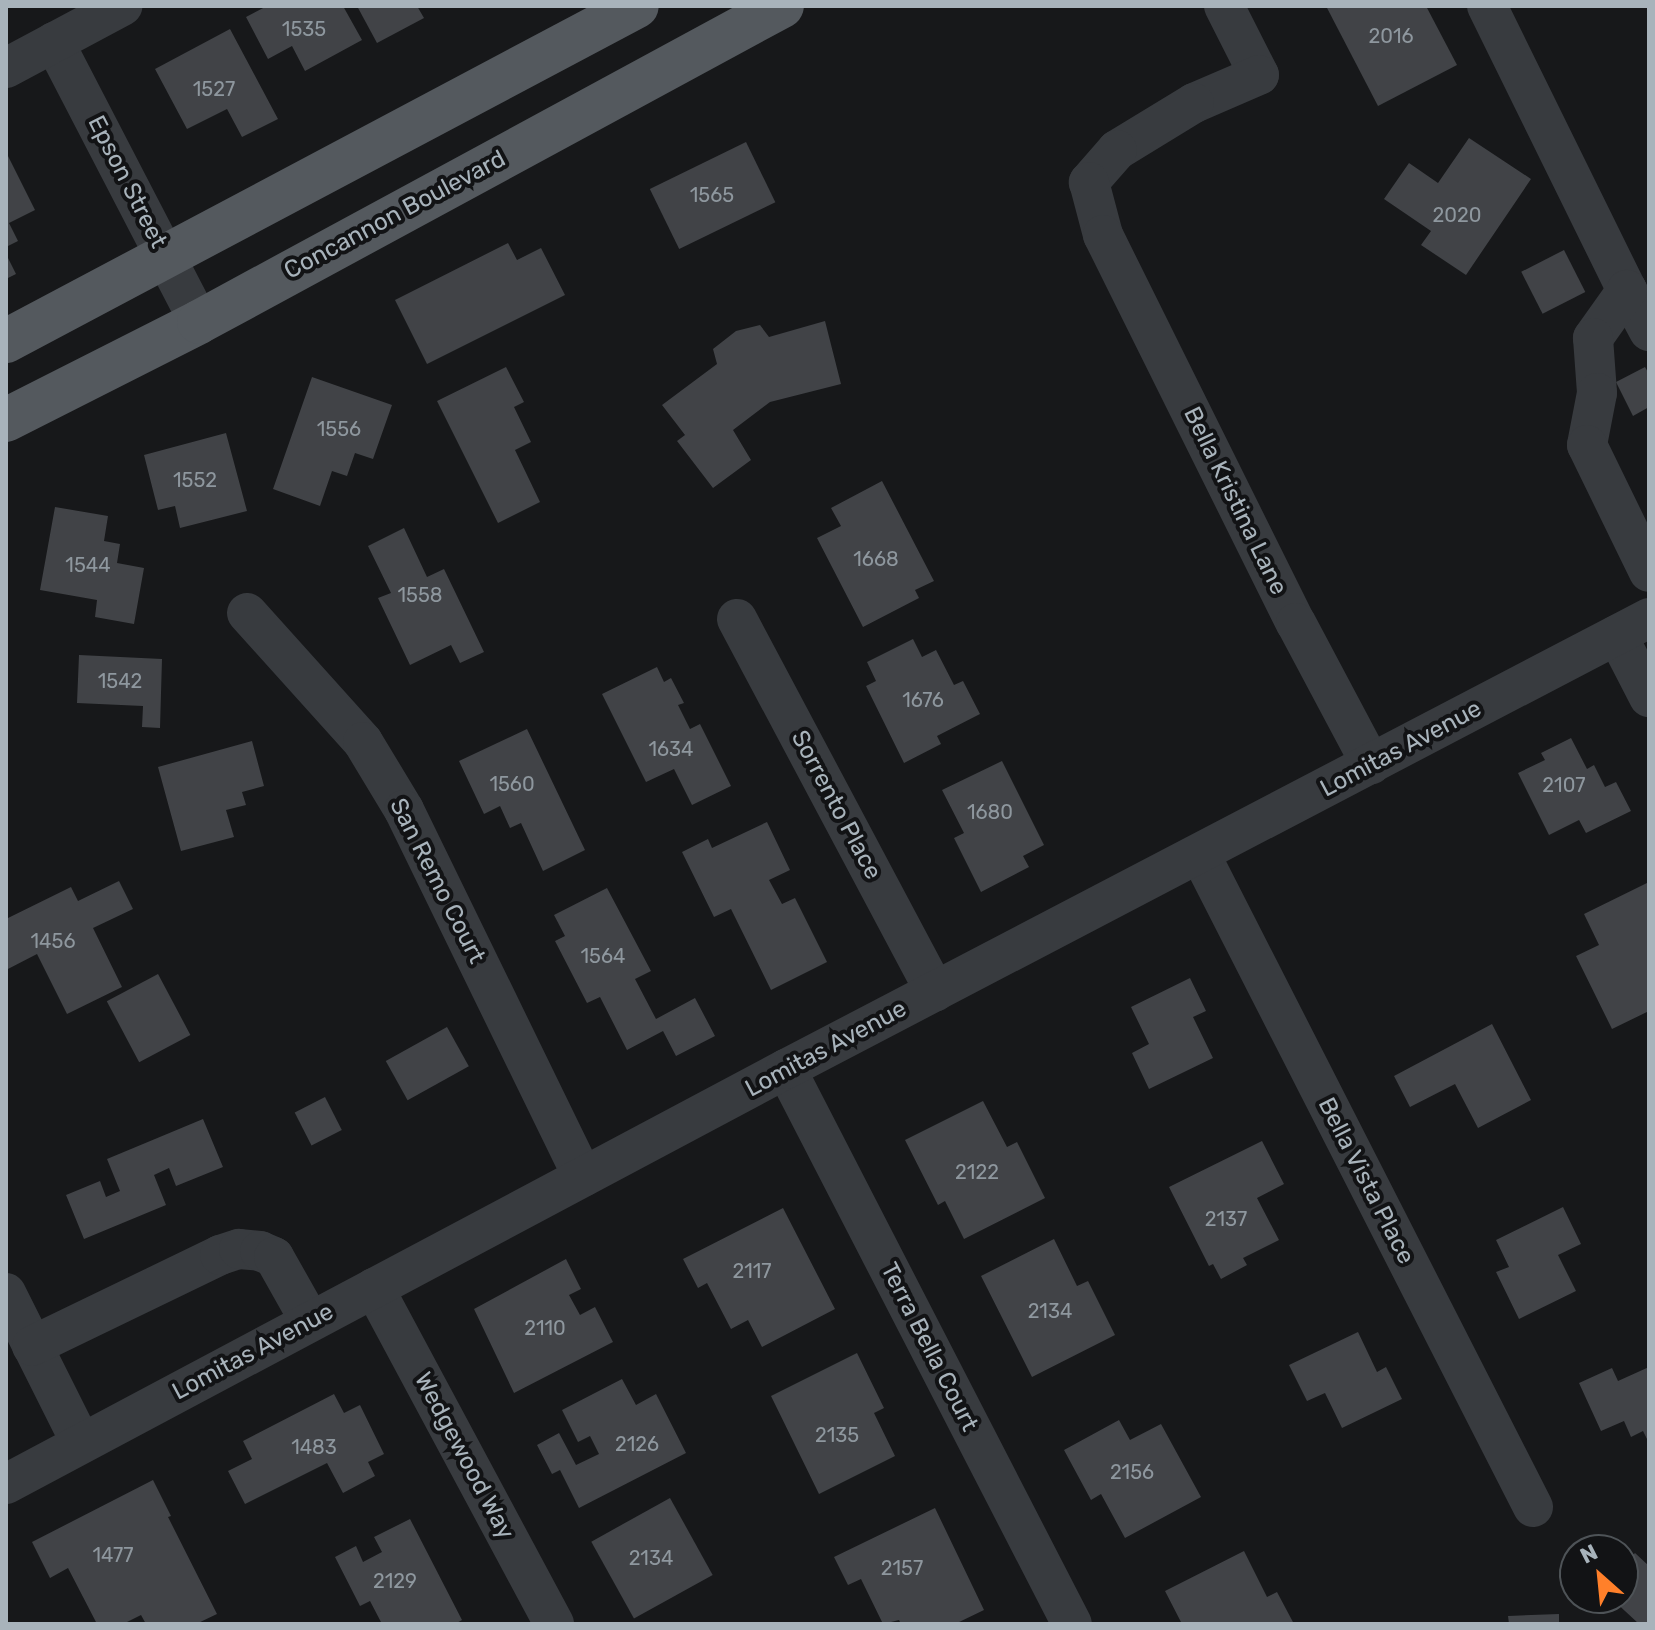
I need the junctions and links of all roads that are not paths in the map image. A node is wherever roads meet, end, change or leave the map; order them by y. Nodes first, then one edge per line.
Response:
1 (122, 6) edge
2 (637, 6) edge
3 (782, 6) edge
4 (1224, 6) edge
5 (1487, 6) edge
6 (54, 42) junction
7 (6, 68) edge
8 (166, 259) junction
9 (1627, 290) junction
10 (199, 322) junction
11 (1649, 331) edge
12 (6, 341) edge
13 (6, 420) edge
14 (1649, 572) edge
15 (247, 613) dead end
16 (737, 619) dead end
17 (1633, 627) edge
18 (1649, 697) edge
19 (1371, 764) junction
20 (1200, 854) junction
21 (935, 992) junction
22 (786, 1069) junction
23 (583, 1177) junction
24 (374, 1288) junction
25 (6, 1293) edge
26 (310, 1321) junction
27 (32, 1346) junction
28 (81, 1443) junction
29 (6, 1484) edge
30 (1533, 1507) dead end
31 (554, 1624) edge
32 (1072, 1624) edge

1 - 6 street
2 - 8 main road
3 - 10 main road, Concannon Boulevard
4 - 19 street, Bella Kristina Lane
5 - 9 street
6 - 7 street
6 - 8 street, Epson Street
8 - 10 street, Epson Street
8 - 12 main road
9 - 11 street
9 - 14 street
10 - 13 main road, Concannon Boulevard
15 - 23 street, San Remo Court
16 - 21 street, Sorrento Place
17 - 18 street
17 - 19 street, Lomitas Avenue
19 - 20 street, Lomitas Avenue
20 - 21 street, Lomitas Avenue
20 - 30 street, Bella Vista Place
21 - 22 street, Lomitas Avenue
22 - 23 street, Lomitas Avenue
22 - 32 street, Terra Bella Court
23 - 24 street, Lomitas Avenue
24 - 26 street, Lomitas Avenue
24 - 31 street, Wedgewood Way
25 - 27 street
26 - 27 street
26 - 28 street, Lomitas Avenue
27 - 28 street
28 - 29 street, Lomitas Avenue

